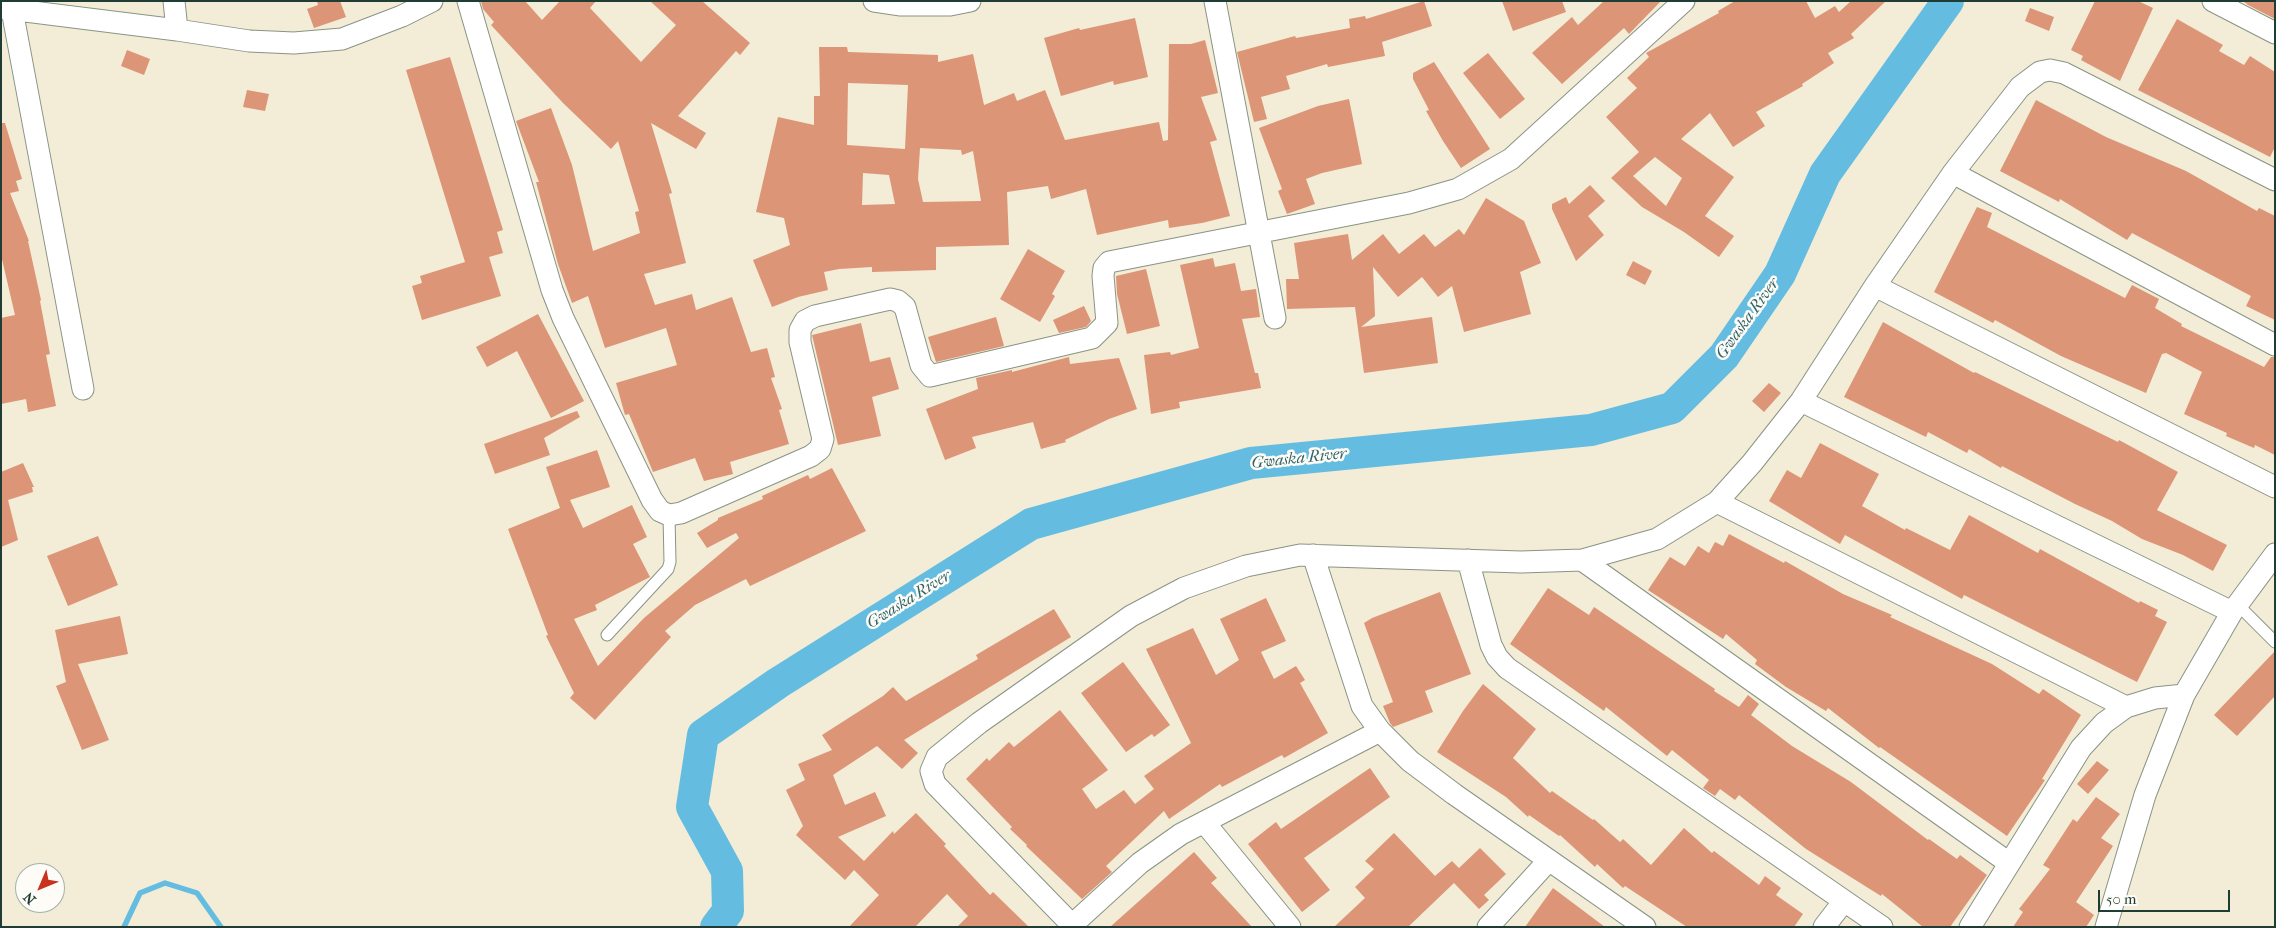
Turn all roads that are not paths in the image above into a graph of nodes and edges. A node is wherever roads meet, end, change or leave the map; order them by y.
1 (174, 1) edge
2 (432, 1) edge
3 (468, 1) edge
4 (874, 1) edge
5 (970, 1) edge
6 (1215, 1) edge
7 (1684, 1) edge
8 (2213, 1) edge
9 (7, 9) edge
10 (177, 30) junction
11 (2275, 33) edge
12 (1952, 173) junction
13 (2275, 180) edge
14 (1259, 232) junction
15 (1876, 286) junction
16 (1275, 318) dead end
17 (2275, 346) edge
18 (83, 389) dead end
19 (1801, 401) junction
20 (2275, 487) edge
21 (1717, 502) junction
22 (669, 515) junction
23 (2275, 554) edge
24 (1313, 556) junction
25 (1468, 560) junction
26 (1582, 560) junction
27 (2235, 608) junction
28 (607, 635) dead end
29 (2275, 642) edge
30 (2184, 695) junction
31 (2126, 707) junction
32 (1380, 732) junction
33 (1204, 822) junction
34 (1549, 860) junction
35 (2010, 863) junction
36 (1844, 901) junction
37 (1073, 926) edge
38 (1290, 927) edge
39 (1488, 927) edge
40 (1645, 927) edge
41 (1824, 927) edge
42 (1882, 927) edge
43 (1970, 927) edge
44 (2106, 927) edge

1 - 10 street
2 - 10 street
3 - 22 street
4 - 5 street
6 - 14 street
7 - 14 street
8 - 11 street
9 - 10 street
9 - 18 street
12 - 13 street
12 - 15 street
12 - 17 street
14 - 16 street
14 - 22 street
15 - 19 street
15 - 20 street
19 - 21 street
19 - 27 street
21 - 26 street
21 - 31 street
22 - 28 lane
23 - 27 street
24 - 25 street
24 - 32 street
24 - 37 street
25 - 26 street
25 - 36 street
26 - 35 street
27 - 29 lane
27 - 30 street
30 - 31 street
30 - 44 street
31 - 35 street
32 - 33 street
32 - 34 street
33 - 37 street
33 - 38 street
34 - 39 street
34 - 40 street
35 - 43 street
36 - 41 street
36 - 42 street

